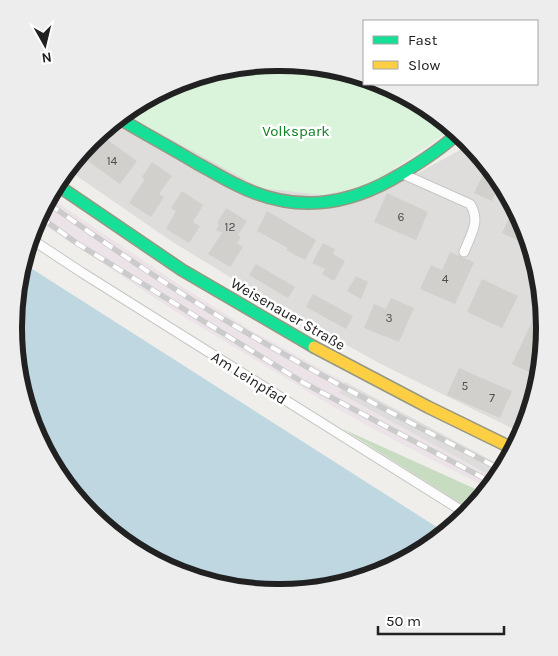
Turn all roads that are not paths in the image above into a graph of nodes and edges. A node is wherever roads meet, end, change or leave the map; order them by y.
1 (126, 122) edge
2 (452, 139) edge
3 (403, 174) junction
4 (63, 189) edge
5 (37, 243) edge
6 (464, 252) dead end
7 (507, 445) edge
8 (460, 509) edge

1 - 3 main road
2 - 3 main road
3 - 6 lane
4 - 7 main road, Weisenauer Straße
5 - 8 lane, Am Leinpfad

